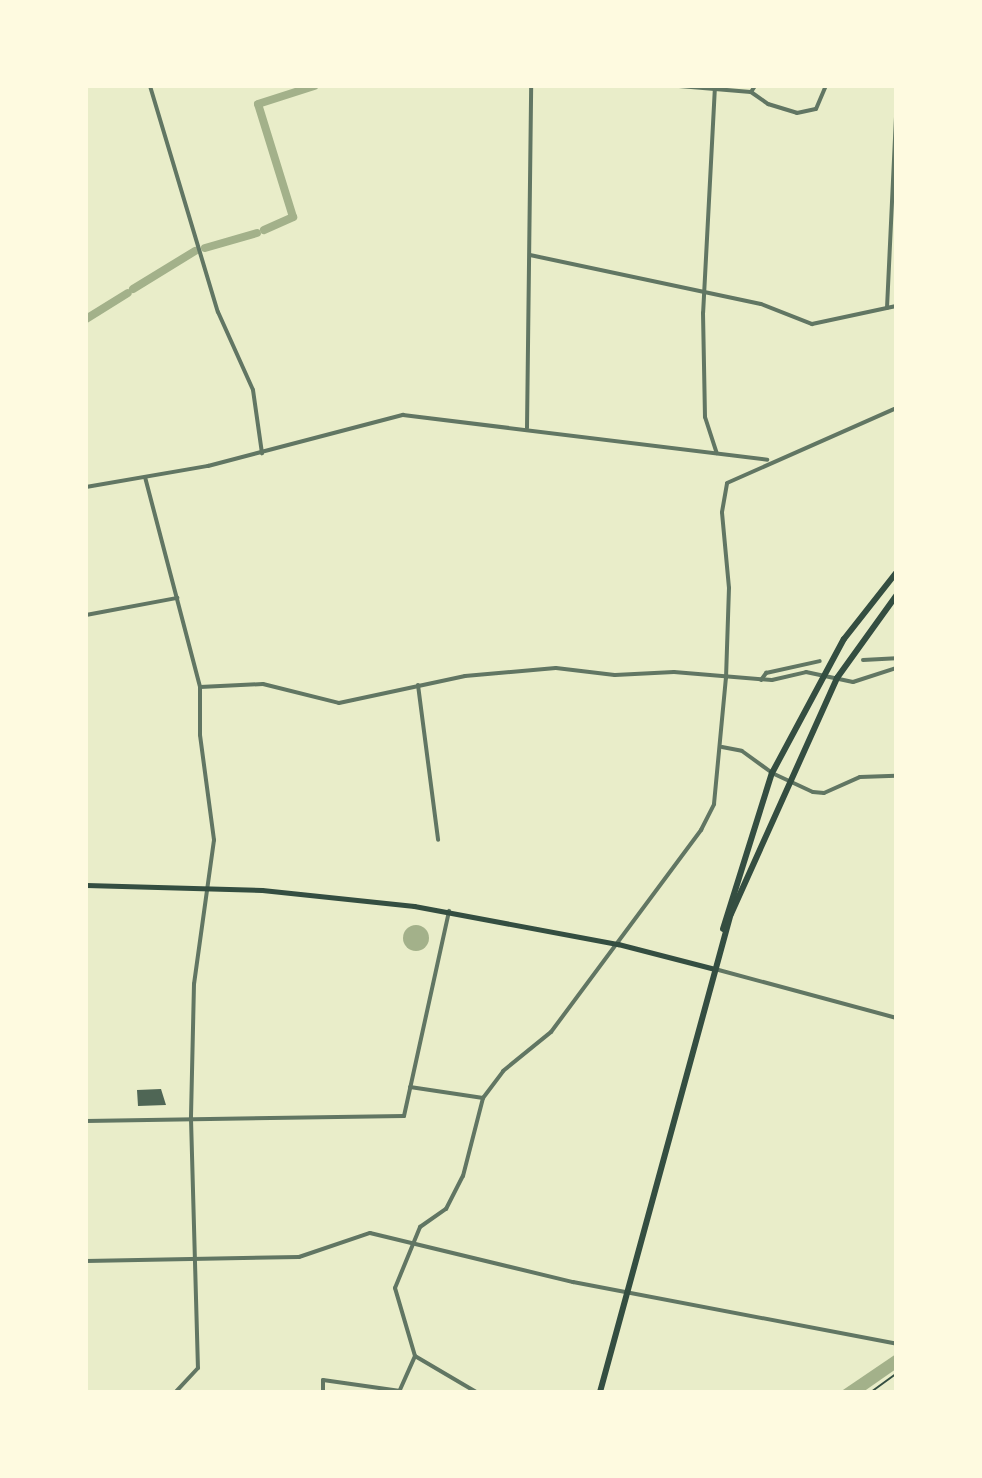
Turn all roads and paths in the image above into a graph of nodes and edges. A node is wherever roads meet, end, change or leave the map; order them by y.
1 (150, 86) edge
2 (531, 86) edge
3 (679, 86) edge
4 (755, 86) edge
5 (826, 86) edge
6 (715, 89) edge
7 (751, 92) junction
8 (896, 115) edge
9 (530, 255) junction
10 (703, 293) junction
11 (896, 306) edge
12 (887, 308) junction
13 (896, 408) edge
14 (527, 428) junction
15 (262, 453) junction
16 (717, 453) junction
17 (769, 460) junction
18 (145, 477) junction
19 (86, 487) edge
20 (896, 573) edge
21 (896, 596) edge
22 (177, 598) junction
23 (86, 615) edge
24 (896, 658) edge
25 (863, 660) dead end
26 (820, 661) dead end
27 (896, 668) edge
28 (823, 675) junction
29 (726, 678) junction
30 (837, 678) junction
31 (761, 680) junction
32 (418, 685) junction
33 (200, 687) junction
34 (721, 747) junction
35 (772, 773) junction
36 (896, 776) edge
37 (787, 781) junction
38 (438, 840) dead end
39 (86, 885) edge
40 (207, 887) junction
41 (449, 911) junction
42 (618, 944) junction
43 (718, 960) junction
44 (715, 969) junction
45 (896, 1018) edge
46 (410, 1087) junction
47 (483, 1098) junction
48 (191, 1119) junction
49 (86, 1121) edge
50 (412, 1243) junction
51 (195, 1259) junction
52 (86, 1261) edge
53 (627, 1292) junction
54 (894, 1343) dead end
55 (415, 1356) junction
56 (896, 1374) edge
57 (176, 1392) edge
58 (323, 1392) edge
59 (400, 1392) edge
60 (476, 1392) edge
61 (600, 1392) edge
62 (871, 1392) edge

1 - 15 street
2 - 9 street
3 - 6 street
4 - 7 street
5 - 7 street
6 - 7 street
6 - 10 street
8 - 12 street
9 - 10 street
9 - 14 street
10 - 12 street
10 - 16 street
11 - 12 street
13 - 17 street
14 - 15 street
14 - 16 street
15 - 18 street
16 - 17 street
17 - 29 street
18 - 19 street
18 - 22 street
20 - 28 highway
21 - 30 highway
22 - 23 street
22 - 33 street
24 - 25 street
26 - 31 street
27 - 30 street
28 - 30 street
28 - 31 street
28 - 35 highway
29 - 31 street
29 - 32 street
29 - 34 street
30 - 37 highway
32 - 33 street
32 - 38 street
33 - 40 street
34 - 35 street
34 - 42 street
35 - 37 street
35 - 43 highway
36 - 37 street
37 - 43 highway
39 - 40 main road
40 - 41 main road
40 - 48 street
41 - 42 main road
41 - 46 street
42 - 44 main road
42 - 47 street
43 - 44 highway
44 - 45 street
44 - 53 highway
46 - 47 street
46 - 48 street
47 - 50 street
48 - 49 street
48 - 51 street
50 - 51 street
50 - 53 street
50 - 55 street
51 - 52 street
51 - 57 street
53 - 54 street
53 - 61 highway
55 - 59 street
55 - 60 street
56 - 62 path
58 - 59 street

